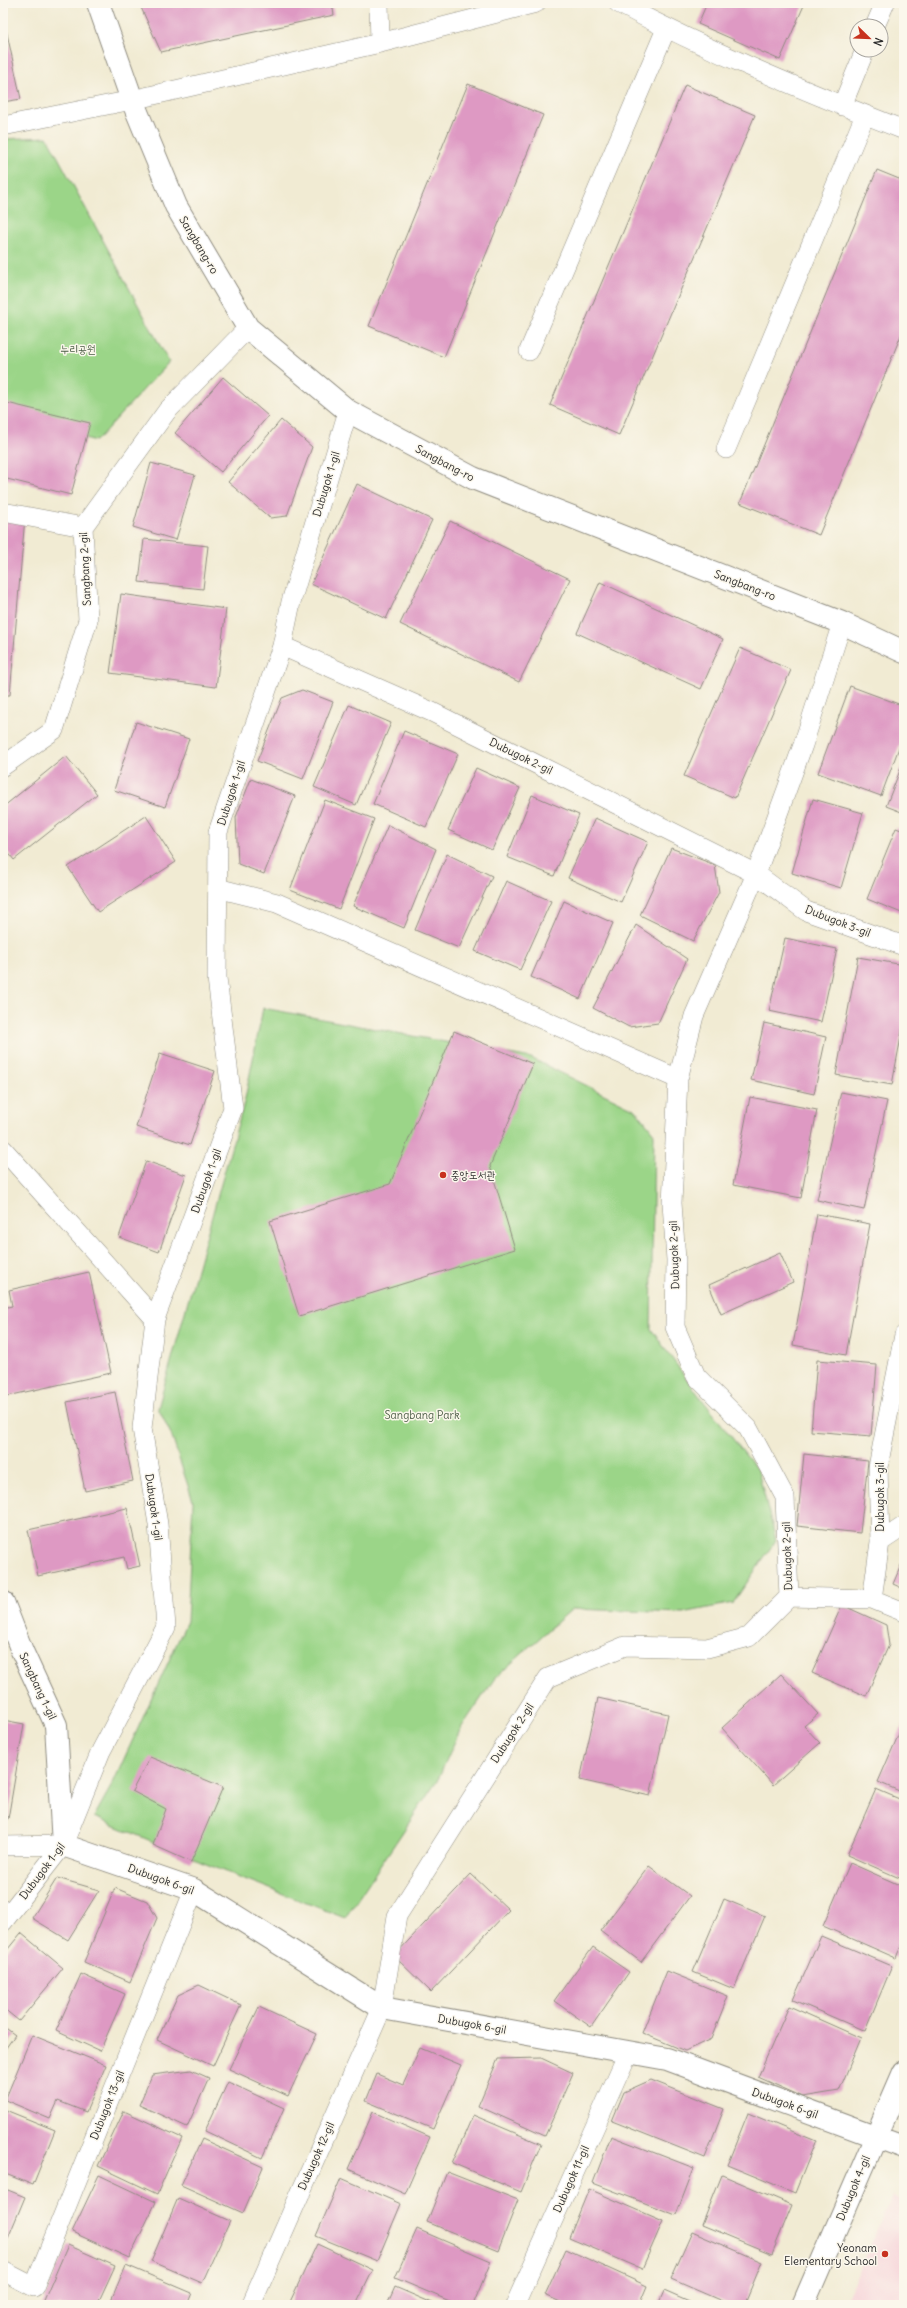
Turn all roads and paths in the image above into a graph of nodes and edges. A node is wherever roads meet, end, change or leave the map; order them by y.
1 (98, 3) edge
2 (379, 3) edge
3 (536, 3) edge
4 (618, 3) edge
5 (885, 3) edge
6 (879, 18) edge
7 (666, 29) junction
8 (380, 43) junction
9 (863, 58) edge
10 (132, 100) junction
11 (842, 106) junction
12 (865, 115) junction
13 (3, 126) edge
14 (904, 130) edge
15 (248, 328) junction
16 (529, 351) dead end
17 (348, 411) junction
18 (726, 449) dead end
19 (3, 512) edge
20 (83, 527) junction
21 (842, 623) junction
22 (282, 646) junction
23 (904, 652) edge
24 (3, 766) edge
25 (756, 874) junction
26 (217, 888) junction
27 (904, 946) edge
28 (678, 1079) junction
29 (3, 1149) edge
30 (155, 1319) junction
31 (904, 1336) edge
32 (904, 1526) edge
33 (880, 1542) junction
34 (789, 1597) junction
35 (872, 1599) junction
36 (3, 1602) edge
37 (904, 1612) edge
38 (63, 1845) junction
39 (3, 1846) edge
40 (194, 1890) junction
41 (3, 1922) edge
42 (382, 2008) junction
43 (628, 2053) junction
44 (904, 2072) edge
45 (875, 2137) junction
46 (904, 2148) edge
47 (3, 2271) edge
48 (250, 2305) edge
49 (515, 2305) edge
50 (803, 2305) edge

1 - 10 street, Sangbang-ro
2 - 8 lane
3 - 8 lane
4 - 7 lane
5 - 6 lane
7 - 11 lane
7 - 16 lane
8 - 10 lane
9 - 11 lane
10 - 13 lane
10 - 15 street, Sangbang-ro
11 - 12 lane
12 - 14 lane
12 - 18 lane
15 - 17 street, Sangbang-ro
15 - 20 lane, Sangbang 2-gil
17 - 21 street, Sangbang-ro
17 - 22 lane, Dubugok 1-gil
19 - 20 lane
20 - 24 lane, Sangbang 2-gil
21 - 23 street, Sangbang-ro
21 - 25 lane, Dubugok 2-gil
22 - 25 lane, Dubugok 2-gil
22 - 26 lane, Dubugok 1-gil
25 - 27 lane, Dubugok 3-gil
25 - 28 lane, Dubugok 2-gil
26 - 28 lane
26 - 30 lane, Dubugok 1-gil
28 - 34 lane, Dubugok 2-gil
29 - 30 lane
30 - 38 lane, Dubugok 1-gil
31 - 33 lane, Dubugok 3-gil
32 - 33 lane, Dubugok 3-gil
33 - 35 lane, Dubugok 3-gil
34 - 35 lane
34 - 42 lane, Dubugok 2-gil
35 - 37 lane
36 - 38 street, Sangbang 1-gil
38 - 39 lane
38 - 40 street, Dubugok 6-gil
38 - 41 lane, Dubugok 1-gil
40 - 42 street, Dubugok 6-gil
40 - 47 lane, Dubugok 13-gil
42 - 43 street, Dubugok 6-gil
42 - 48 lane, Dubugok 12-gil
43 - 45 street, Dubugok 6-gil
43 - 49 lane, Dubugok 11-gil
44 - 45 street, Dubugok 4-gil
45 - 46 street, Dubugok 6-gil
45 - 50 street, Dubugok 4-gil

